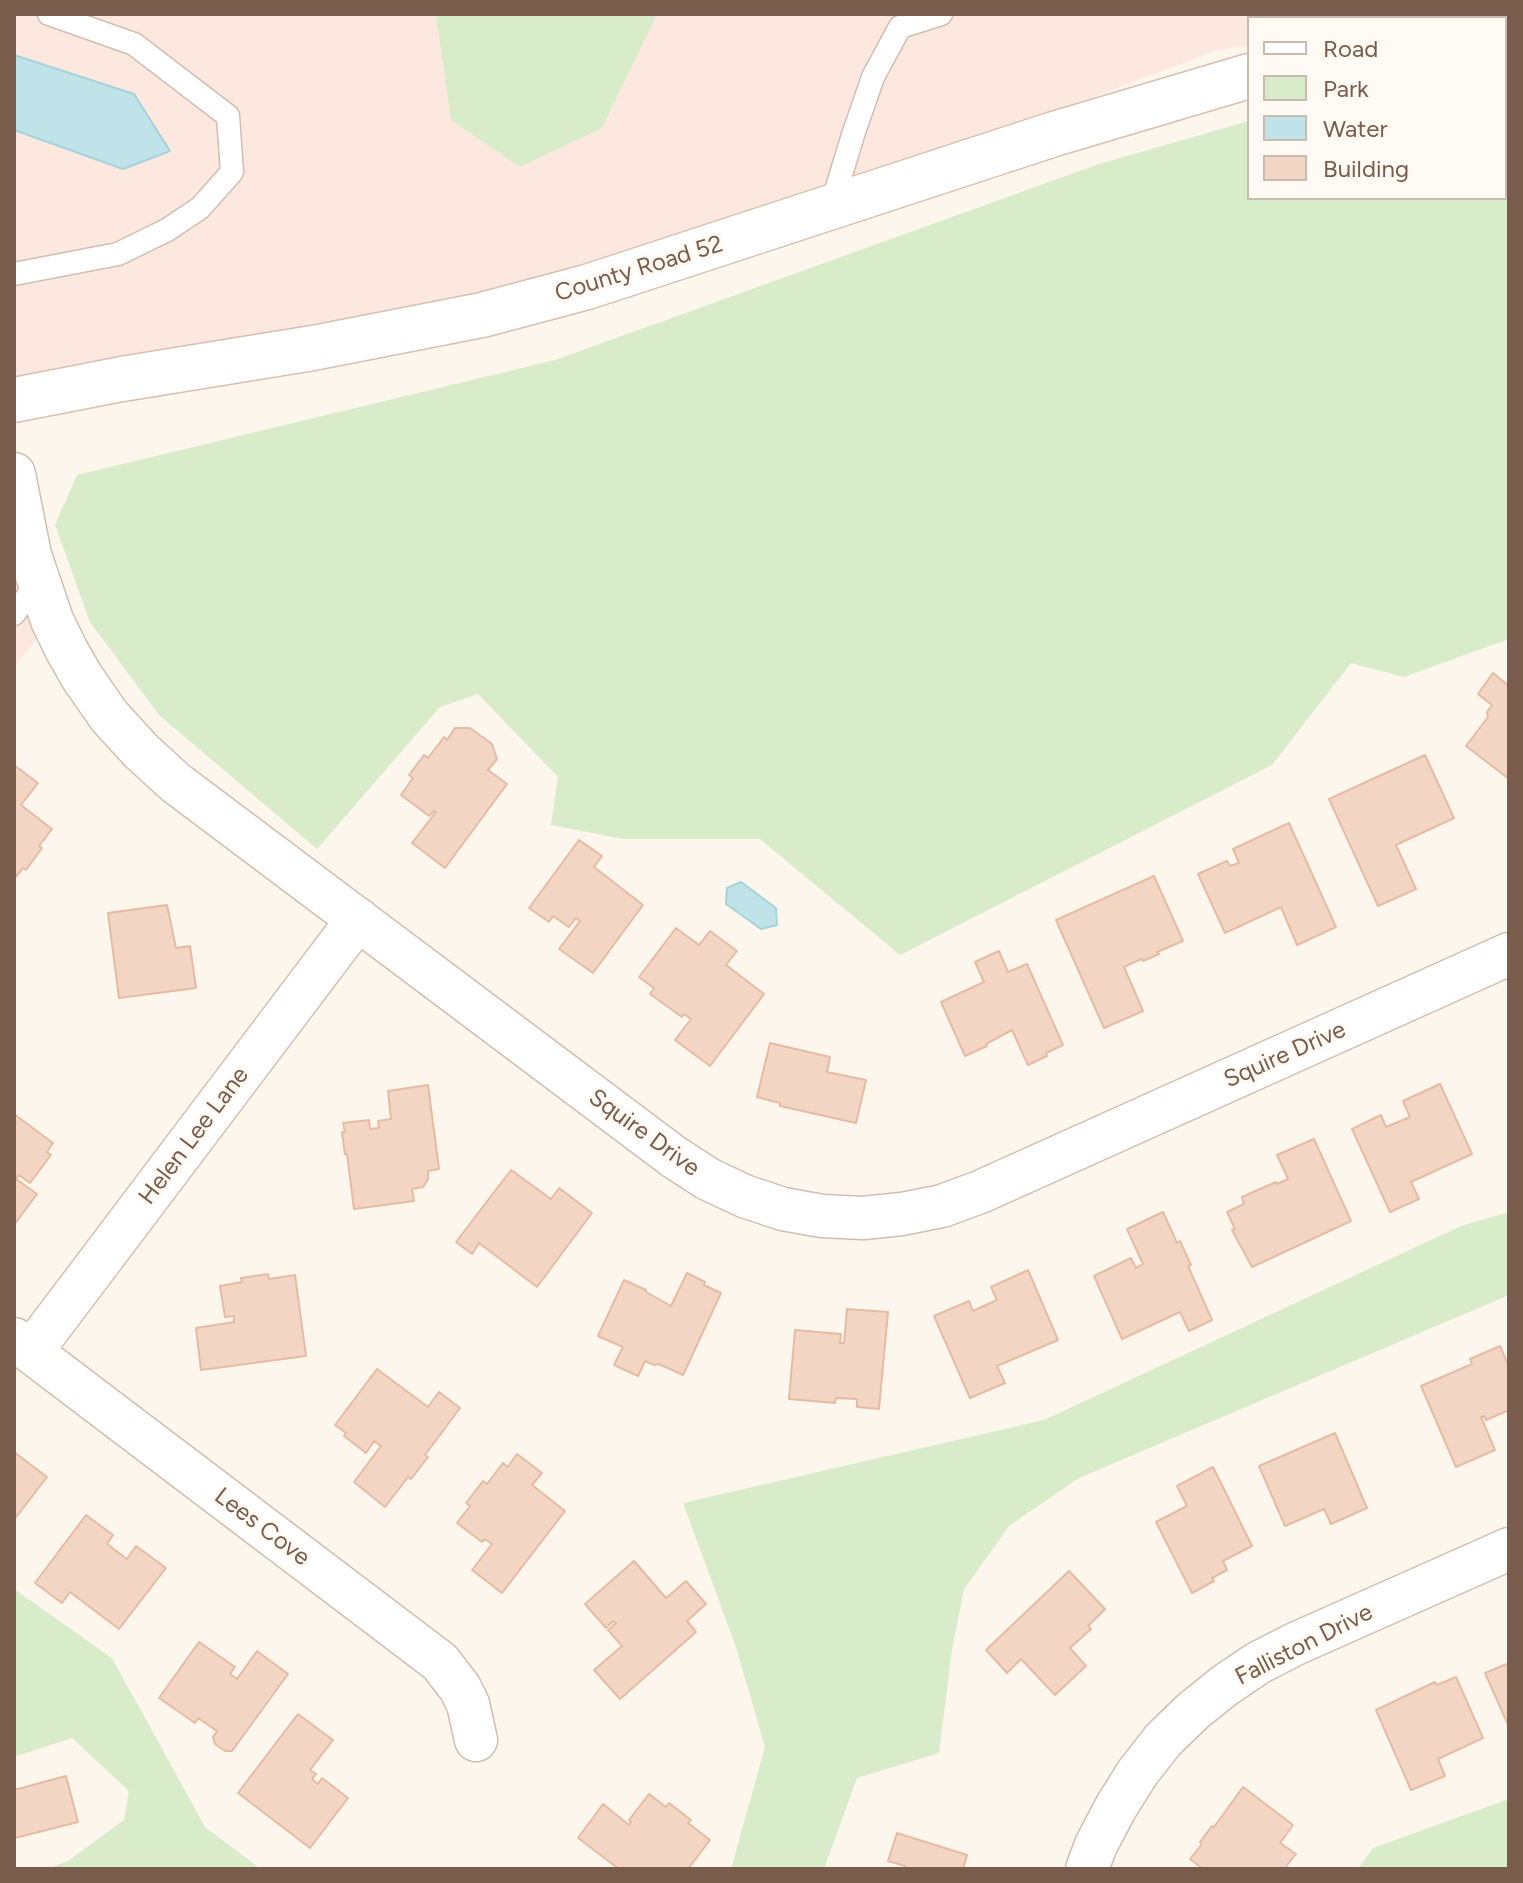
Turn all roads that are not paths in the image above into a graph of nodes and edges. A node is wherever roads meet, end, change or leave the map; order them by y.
1 (49, 14) edge
2 (941, 14) edge
3 (1247, 77) edge
4 (831, 207) junction
5 (14, 274) edge
6 (14, 400) edge
7 (14, 474) edge
8 (26, 598) edge
9 (358, 919) junction
10 (1509, 954) edge
11 (22, 1346) edge
12 (1509, 1549) edge
13 (476, 1740) dead end
14 (1087, 1869) edge

1 - 5 lane
2 - 4 lane
3 - 4 main road, County Road 52
4 - 6 main road, County Road 52
7 - 8 street, Squire Drive
8 - 9 street, Squire Drive
9 - 10 street, Squire Drive
9 - 11 street, Helen Lee Lane
11 - 13 street, Lees Cove
12 - 14 street, Falliston Drive

